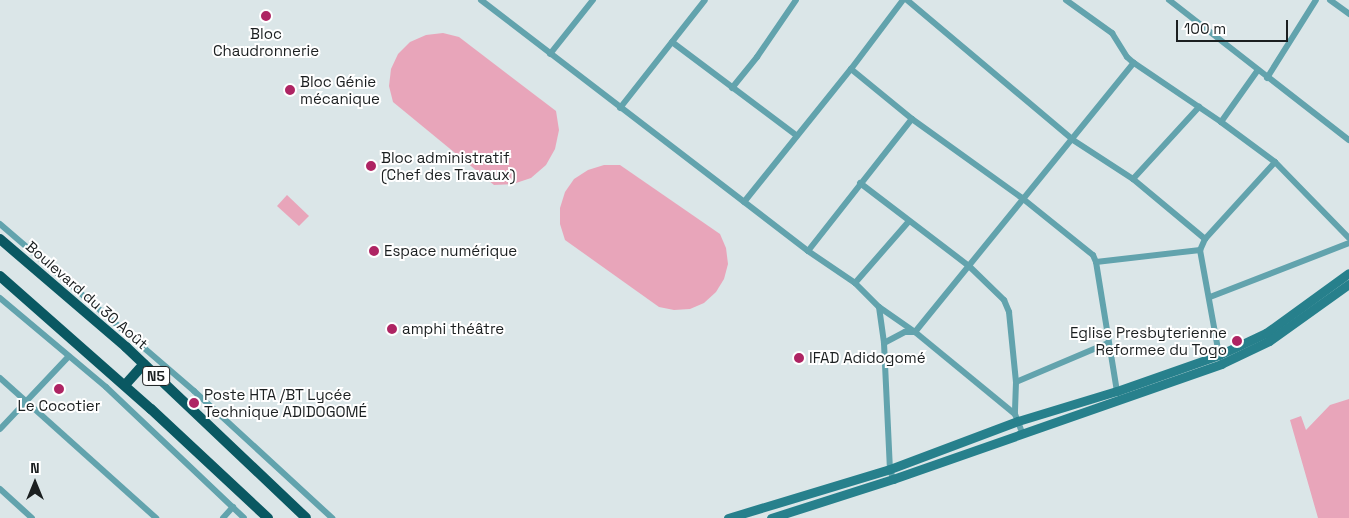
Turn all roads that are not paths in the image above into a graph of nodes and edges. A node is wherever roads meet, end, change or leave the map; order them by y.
1 (481, 0) edge
2 (593, 0) edge
3 (705, 0) edge
4 (796, 0) edge
5 (903, 0) edge
6 (907, 0) edge
7 (1066, 0) edge
8 (1170, 0) edge
9 (1316, 0) edge
10 (1330, 0) edge
11 (1349, 14) edge
12 (672, 42) junction
13 (550, 54) junction
14 (1134, 63) junction
15 (851, 70) junction
16 (1258, 70) junction
17 (1267, 78) junction
18 (732, 88) junction
19 (1199, 107) junction
20 (620, 108) junction
21 (912, 118) junction
22 (1222, 122) junction
23 (797, 136) junction
24 (1073, 140) junction
25 (1349, 140) edge
26 (1275, 162) junction
27 (1133, 179) junction
28 (860, 183) junction
29 (1022, 198) junction
30 (744, 202) junction
31 (909, 221) junction
32 (0, 224) edge
33 (1349, 238) edge
34 (1205, 239) junction
35 (0, 240) edge
36 (1349, 243) edge
37 (1200, 250) junction
38 (808, 251) junction
39 (1096, 262) junction
40 (970, 266) junction
41 (1349, 273) edge
42 (0, 276) edge
43 (855, 282) junction
44 (1349, 284) edge
45 (1210, 297) junction
46 (0, 298) edge
47 (879, 307) junction
48 (915, 332) junction
49 (884, 343) junction
50 (1108, 343) junction
51 (1219, 355) junction
52 (69, 356) junction
53 (144, 364) junction
54 (0, 378) edge
55 (1016, 382) junction
56 (124, 386) junction
57 (1117, 391) junction
58 (25, 400) junction
59 (1017, 417) junction
60 (0, 428) edge
61 (1022, 432) junction
62 (890, 469) junction
63 (893, 480) junction
64 (0, 489) edge
65 (233, 507) junction
66 (32, 518) edge
67 (156, 518) edge
68 (223, 518) edge
69 (244, 518) edge
70 (268, 518) edge
71 (306, 518) edge
72 (332, 518) edge
73 (728, 518) edge
74 (772, 518) edge

1 - 13 street
2 - 13 street
3 - 12 street
4 - 18 street
5 - 15 street
6 - 24 street
7 - 14 street
8 - 16 street
9 - 17 street
10 - 11 street
12 - 18 street
12 - 20 street
13 - 20 street
14 - 19 street
14 - 24 street
15 - 21 street
15 - 23 street
16 - 17 street
16 - 22 street
17 - 25 street
18 - 23 street
19 - 22 street
19 - 27 street
20 - 30 street
21 - 28 street
21 - 29 street
22 - 26 street
23 - 30 street
24 - 27 street
24 - 29 street
26 - 33 street
26 - 34 street
27 - 34 street
28 - 31 street
28 - 38 street
29 - 39 street
29 - 40 street
30 - 38 street
31 - 40 street
31 - 43 street
32 - 72 street
34 - 37 street
35 - 53 highway, Boulevard du 30 Août / N5
36 - 45 street
37 - 39 street
37 - 45 street
38 - 43 street
39 - 50 street
40 - 48 street
40 - 55 street
41 - 51 main road
42 - 56 highway, N5
43 - 47 street
44 - 61 main road
45 - 51 street
46 - 52 street
47 - 48 street
47 - 49 street
48 - 49 street
48 - 59 street
49 - 62 street
50 - 55 street
50 - 57 street
51 - 57 main road
52 - 58 street
52 - 65 street
53 - 56 highway
53 - 71 highway, Boulevard du 30 Août / N5
54 - 58 street
55 - 59 street
56 - 70 highway, N5
57 - 59 main road
58 - 60 street
58 - 67 street
59 - 61 street
59 - 62 main road
61 - 63 main road
62 - 63 street
62 - 73 main road
63 - 74 main road
64 - 66 street
65 - 68 street
65 - 69 street

